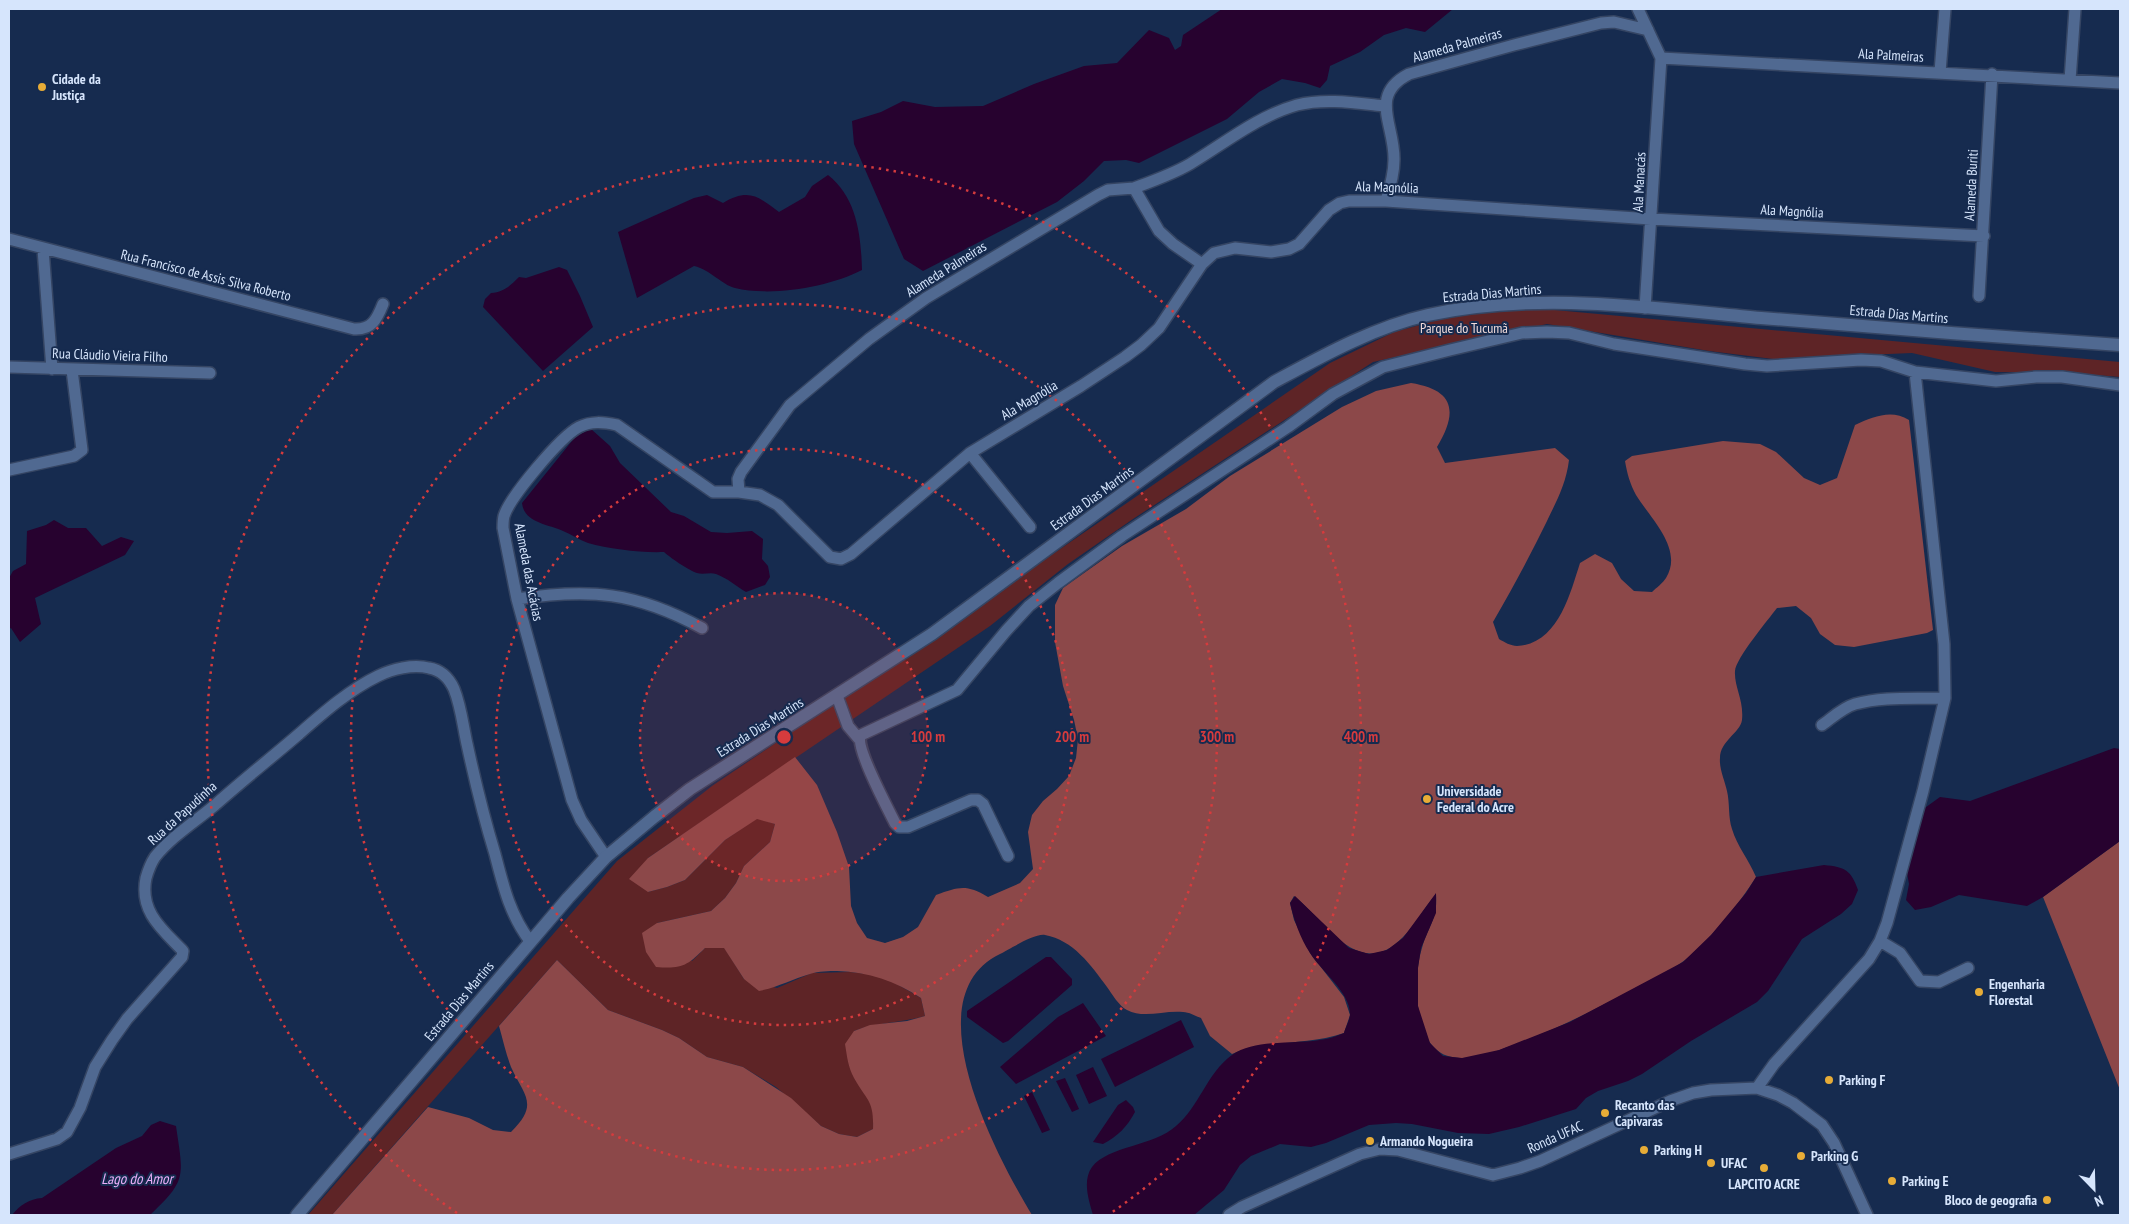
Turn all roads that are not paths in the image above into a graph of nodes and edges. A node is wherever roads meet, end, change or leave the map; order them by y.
1 (1638, 9) edge
2 (1945, 9) edge
3 (2075, 9) edge
4 (1648, 30) junction
5 (1660, 58) junction
6 (1940, 72) junction
7 (1992, 74) junction
8 (2070, 80) junction
9 (2120, 82) edge
10 (1385, 106) junction
11 (1134, 188) junction
12 (1386, 201) junction
13 (1652, 218) junction
14 (1984, 236) junction
15 (9, 239) edge
16 (43, 249) junction
17 (1202, 264) junction
18 (1979, 296) dead end
19 (383, 304) dead end
20 (1645, 308) junction
21 (2120, 345) edge
22 (9, 367) edge
23 (52, 369) junction
24 (72, 370) junction
25 (1915, 372) junction
26 (210, 373) dead end
27 (2120, 385) edge
28 (970, 453) junction
29 (9, 470) edge
30 (739, 492) junction
31 (1030, 527) dead end
32 (859, 547) joint
33 (517, 599) junction
34 (702, 628) dead end
35 (837, 696) junction
36 (1945, 698) junction
37 (1822, 725) dead end
38 (859, 739) junction
39 (1008, 856) dead end
40 (606, 857) junction
41 (530, 941) junction
42 (1880, 941) junction
43 (1968, 968) dead end
44 (1757, 1088) junction
45 (9, 1154) edge
46 (297, 1215) edge
47 (1229, 1215) edge
48 (1867, 1215) edge

1 - 4 street
2 - 6 street
3 - 8 street
4 - 5 street
4 - 10 street, Alameda Palmeiras
5 - 6 street, Ala Palmeiras
5 - 13 street, Ala Manacás
6 - 7 street, Ala Palmeiras
7 - 8 street, Ala Palmeiras
7 - 14 street, Alameda Buriti
8 - 9 street, Ala Palmeiras
10 - 11 street, Alameda Palmeiras
10 - 12 street
11 - 17 street
11 - 30 street, Alameda Palmeiras
12 - 13 street, Ala Magnólia
12 - 17 street, Ala Magnólia
13 - 14 street, Ala Magnólia
13 - 20 street, Ala Manacás
14 - 18 street, Alameda Buriti
15 - 16 street, Rua Francisco de Assis Silva Roberto
16 - 19 street, Rua Francisco de Assis Silva Roberto
16 - 23 street
17 - 28 street, Ala Magnólia
20 - 21 street, Estrada Dias Martins
20 - 35 street, Estrada Dias Martins
22 - 23 street, Rua Cláudio Vieira Filho
23 - 24 street, Rua Cláudio Vieira Filho
24 - 26 street, Rua Cláudio Vieira Filho
24 - 29 street
25 - 27 street
25 - 36 street
25 - 38 street
28 - 31 street
28 - 32 street, Ala Magnólia
30 - 32 street, Alameda das Acácias
30 - 33 street, Alameda das Acácias
33 - 34 street
33 - 40 street, Alameda das Acácias
35 - 38 street
35 - 40 street, Estrada Dias Martins
36 - 37 street
36 - 42 street
38 - 39 street
40 - 41 street, Estrada Dias Martins
41 - 45 street, Rua da Papudinha
41 - 46 street, Estrada Dias Martins
42 - 43 street
42 - 44 street
44 - 47 street, Ronda UFAC
44 - 48 street, Ronda UFAC

